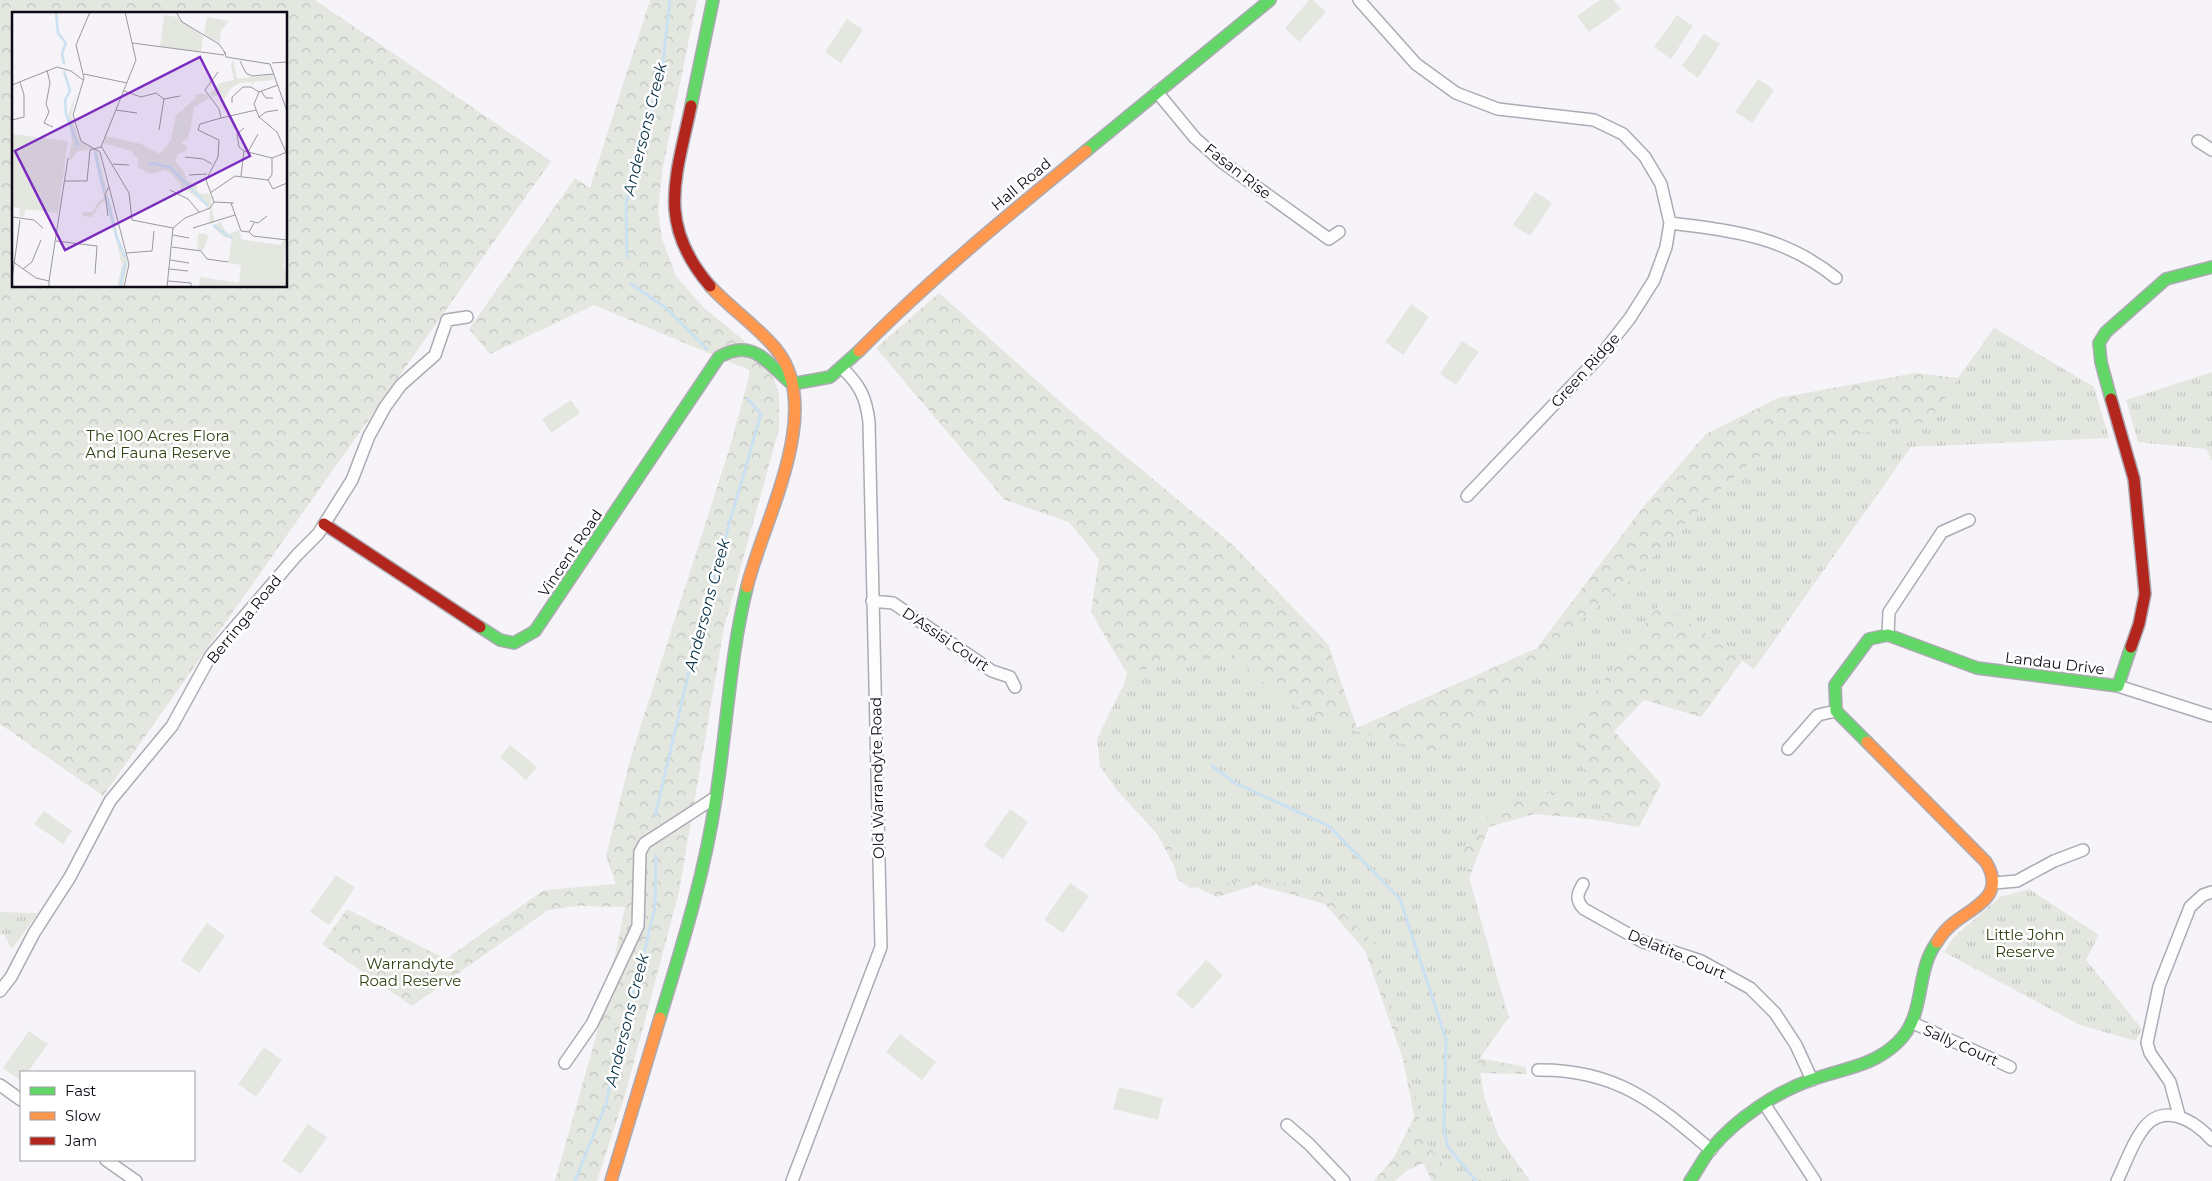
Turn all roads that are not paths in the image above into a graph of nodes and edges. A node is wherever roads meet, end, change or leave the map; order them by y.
1 (713, 0) edge
2 (1270, 0) edge
3 (1359, 0) edge
4 (1157, 92) junction
5 (2198, 141) dead end
6 (2212, 150) edge
7 (1670, 223) junction
8 (1340, 232) dead end
9 (2212, 267) edge
10 (1836, 278) dead end
11 (467, 317) dead end
12 (842, 368) junction
13 (792, 384) junction
14 (1467, 496) dead end
15 (1969, 520) dead end
16 (324, 524) junction
17 (872, 601) junction
18 (1888, 635) junction
19 (1014, 677) dead end
20 (2118, 686) junction
21 (1836, 711) junction
22 (2212, 716) edge
23 (1788, 750) dead end
24 (716, 797) junction
25 (2082, 850) dead end
26 (1994, 882) junction
27 (1583, 884) dead end
28 (2212, 892) edge
29 (0, 991) edge
30 (1913, 1023) junction
31 (565, 1063) dead end
32 (2010, 1067) dead end
33 (1538, 1070) dead end
34 (1812, 1080) junction
35 (0, 1085) edge
36 (20, 1099) edge
37 (1765, 1105) junction
38 (2179, 1115) junction
39 (1286, 1124) dead end
40 (2212, 1140) edge
41 (1711, 1150) junction
42 (107, 1161) edge
43 (136, 1181) edge
44 (611, 1181) edge
45 (792, 1181) edge
46 (1344, 1181) edge
47 (1690, 1181) edge
48 (1815, 1181) edge
49 (2117, 1181) edge

1 - 13 street
2 - 4 street, Hall Road
3 - 7 street
4 - 8 street, Fasan Rise
4 - 12 street, Hall Road
5 - 6 street
7 - 10 street
7 - 14 street, Green Ridge
9 - 20 street, Landau Drive
11 - 16 street, Berringa Road
12 - 13 street, Hall Road
12 - 17 street, Old Warrandyte Road
13 - 16 street, Vincent Road
13 - 24 street
15 - 18 street
16 - 29 street, Berringa Road
17 - 19 street, D'Assisi Court
17 - 45 street, Old Warrandyte Road
18 - 20 street, Landau Drive
18 - 21 street
20 - 22 street
21 - 23 street
21 - 26 street
24 - 31 street
24 - 44 street
25 - 26 street
26 - 30 street
27 - 34 street, Delatite Court
28 - 38 street
30 - 32 street, Sally Court
30 - 34 street
33 - 41 street
34 - 37 street
35 - 36 street
37 - 41 street
37 - 48 street
38 - 40 street
38 - 49 street
39 - 46 street
41 - 47 street
42 - 43 street

